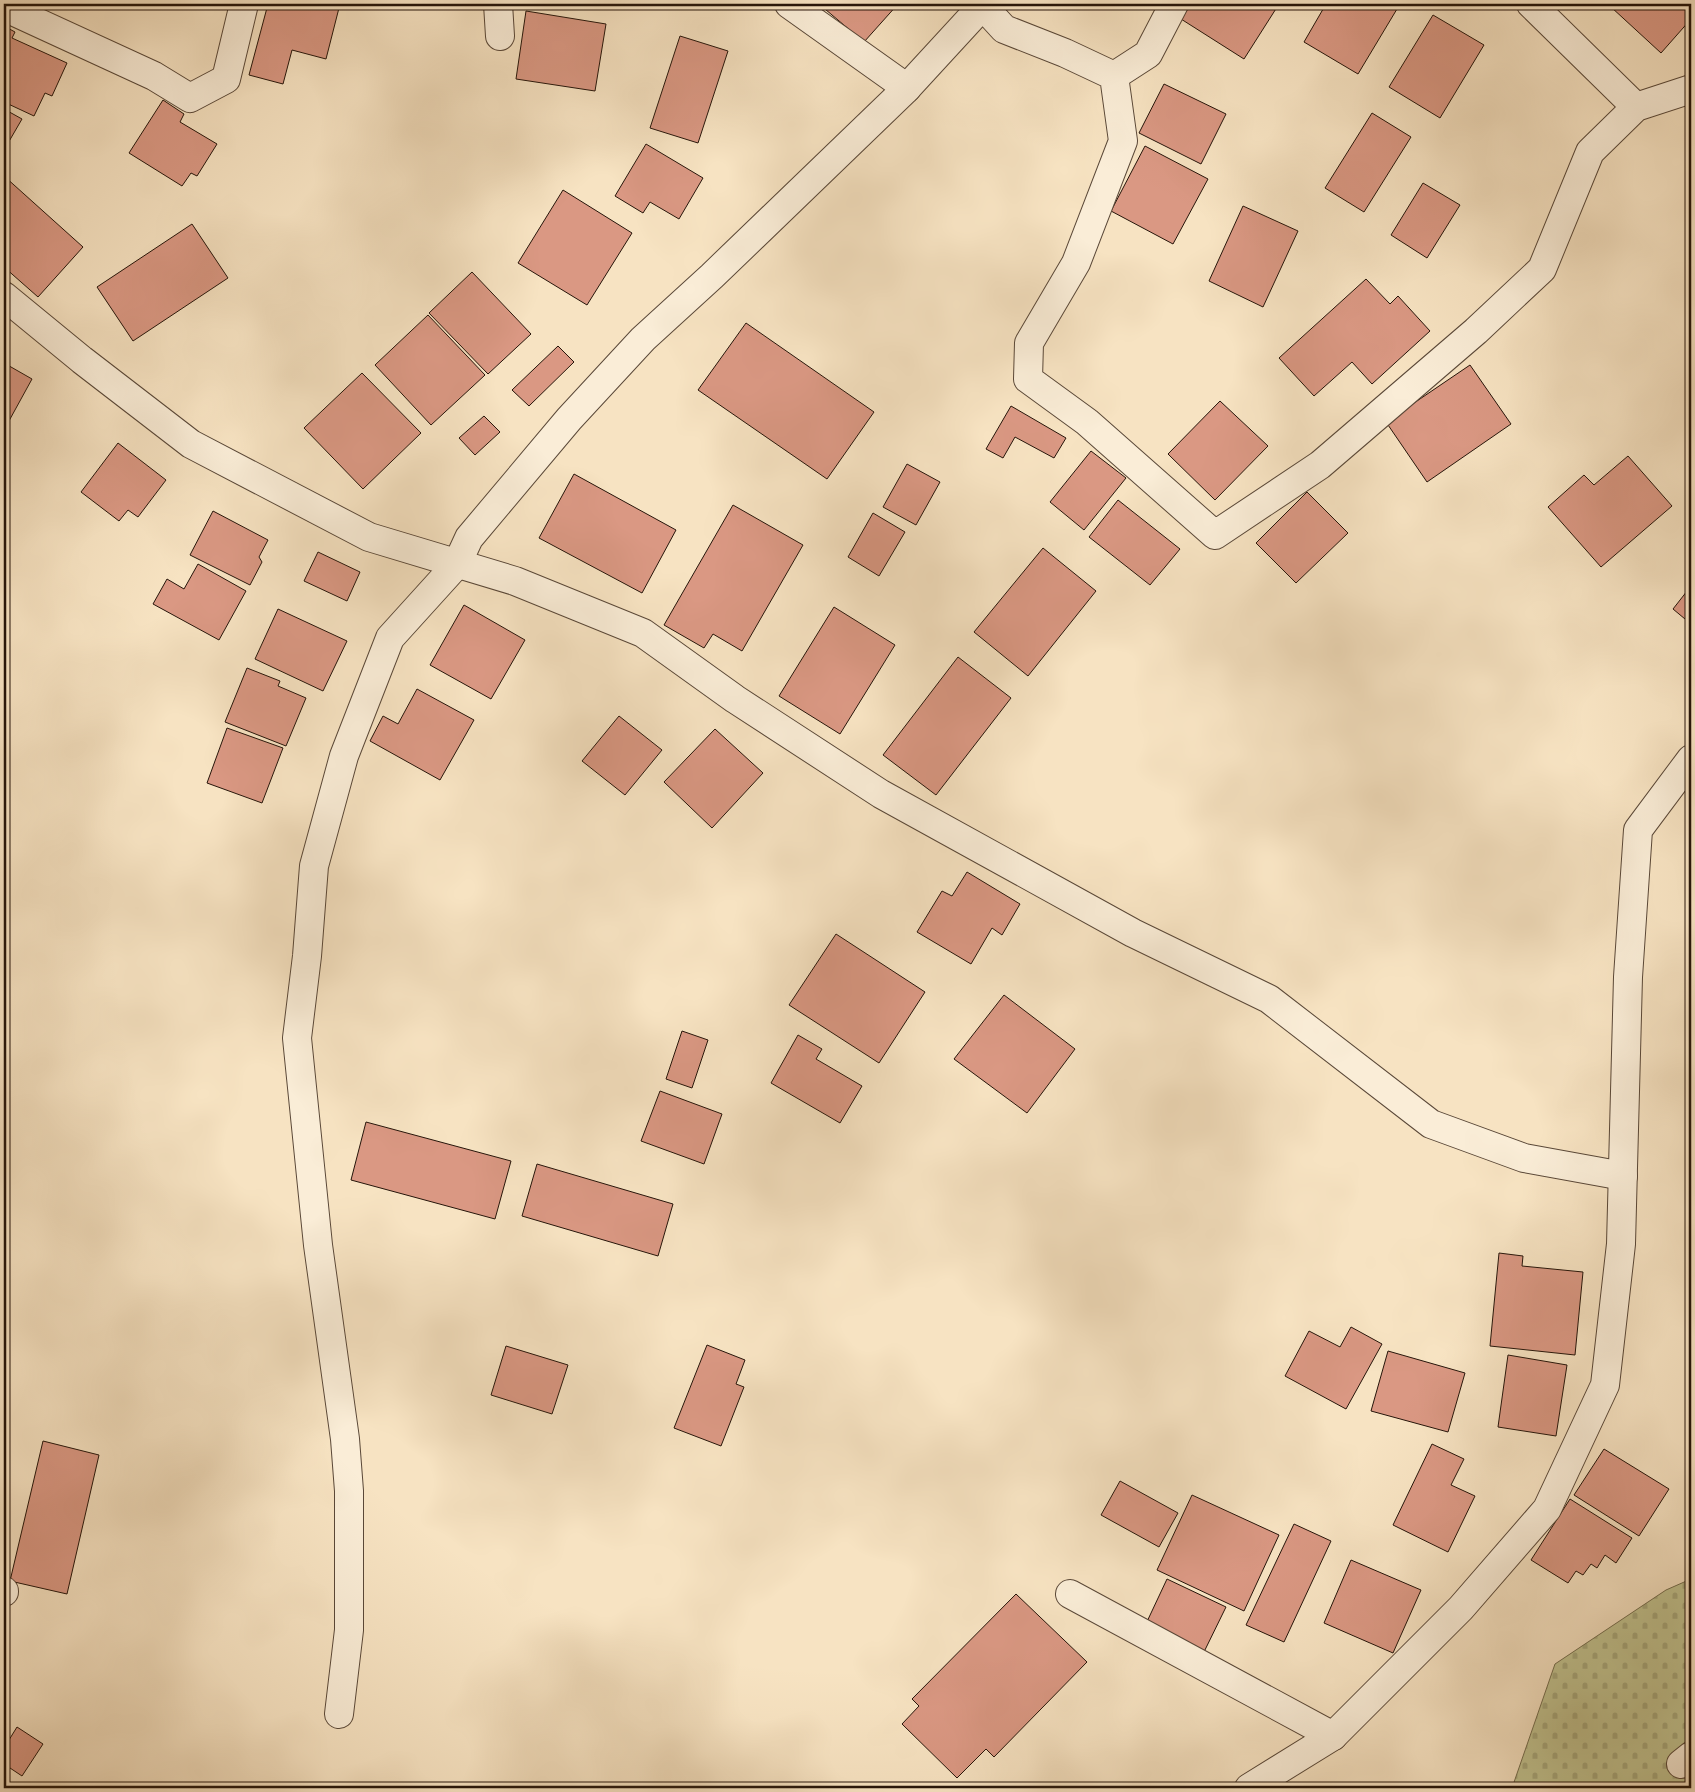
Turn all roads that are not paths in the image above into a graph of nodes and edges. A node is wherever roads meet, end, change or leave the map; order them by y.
1 (244, 4) edge
2 (498, 4) edge
3 (788, 4) edge
4 (1174, 4) edge
5 (1531, 4) edge
6 (983, 5) edge
7 (4, 7) edge
8 (500, 36) dead end
9 (1114, 76) junction
10 (907, 88) junction
11 (1691, 89) edge
12 (1636, 107) junction
13 (4, 296) edge
14 (457, 564) junction
15 (1691, 759) edge
16 (1623, 1176) junction
17 (1070, 1594) dead end
18 (339, 1714) dead end
19 (1333, 1736) junction
20 (1249, 1788) edge

1 - 7 street
2 - 8 street
3 - 10 street
4 - 9 street
5 - 12 street
6 - 9 street
6 - 10 street
9 - 12 street
10 - 14 street
11 - 12 street
13 - 14 street
14 - 16 street
14 - 18 street
15 - 16 street
16 - 19 street
17 - 19 street
19 - 20 street

